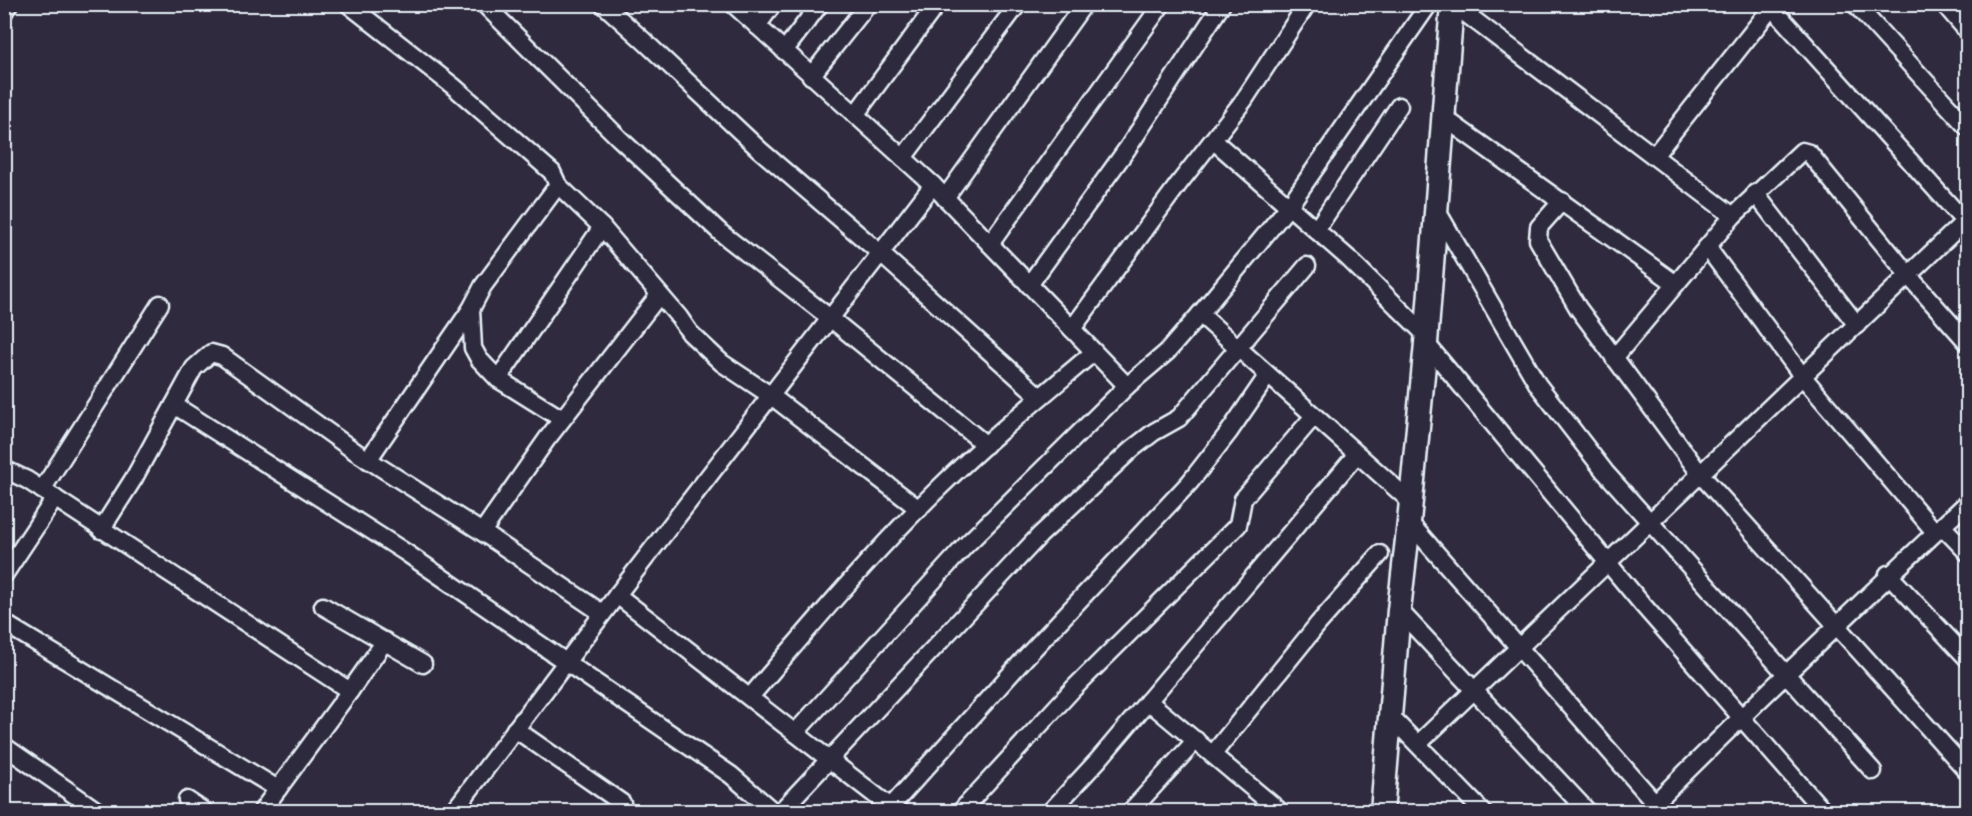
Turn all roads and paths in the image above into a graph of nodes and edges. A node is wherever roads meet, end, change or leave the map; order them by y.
1 (9, 4) edge
2 (348, 4) edge
3 (484, 4) edge
4 (603, 4) edge
5 (733, 4) edge
6 (773, 4) edge
7 (819, 4) edge
8 (868, 4) edge
9 (937, 4) edge
10 (1018, 4) edge
11 (1084, 4) edge
12 (1162, 4) edge
13 (1222, 4) edge
14 (1307, 4) edge
15 (1429, 4) edge
16 (1453, 4) edge
17 (1856, 4) edge
18 (1944, 4) edge
19 (1770, 6) edge
20 (4, 12) edge
21 (757, 26) junction
22 (1968, 32) edge
23 (784, 51) junction
24 (811, 76) junction
25 (1399, 106) dead end
26 (855, 115) junction
27 (1443, 117) junction
28 (1968, 128) edge
29 (1213, 140) junction
30 (1654, 156) junction
31 (903, 158) junction
32 (558, 185) junction
33 (933, 185) junction
34 (1755, 194) junction
35 (945, 198) junction
36 (1562, 201) junction
37 (1289, 206) junction
38 (1436, 209) junction
39 (1733, 216) junction
40 (1966, 220) edge
41 (602, 227) junction
42 (1316, 230) junction
43 (990, 244) junction
44 (1707, 248) junction
45 (880, 253) junction
46 (1307, 266) dead end
47 (1908, 275) junction
48 (1676, 284) junction
49 (1029, 285) junction
50 (659, 295) junction
51 (160, 304) dead end
52 (471, 309) junction
53 (1200, 314) junction
54 (830, 318) junction
55 (1857, 325) junction
56 (1072, 329) junction
57 (1426, 339) junction
58 (1968, 343) edge
59 (1237, 348) junction
60 (1094, 352) junction
61 (1614, 358) junction
62 (1268, 375) junction
63 (1803, 377) junction
64 (498, 379) junction
65 (1127, 386) junction
66 (770, 395) junction
67 (1040, 397) junction
68 (174, 405) junction
69 (1314, 416) junction
70 (562, 419) junction
71 (986, 445) junction
72 (1357, 454) junction
73 (368, 460) junction
74 (4, 469) edge
75 (1701, 475) junction
76 (48, 494) junction
77 (1968, 502) edge
78 (919, 509) junction
79 (1410, 512) junction
80 (1650, 522) junction
81 (1939, 529) junction
82 (101, 530) junction
83 (482, 532) junction
84 (1968, 553) edge
85 (1380, 554) dead end
86 (1608, 563) junction
87 (1888, 574) junction
88 (4, 575) edge
89 (616, 594) junction
90 (323, 606) dead end
91 (1398, 610) junction
92 (602, 613) junction
93 (4, 622) edge
94 (1836, 624) junction
95 (385, 641) junction
96 (1519, 646) junction
97 (1968, 659) edge
98 (566, 661) junction
99 (423, 664) dead end
100 (1788, 674) junction
101 (1474, 690) junction
102 (350, 691) junction
103 (750, 697) junction
104 (1148, 701) junction
105 (1389, 716) junction
106 (1742, 717) junction
107 (515, 729) junction
108 (795, 732) junction
109 (1196, 740) junction
110 (1418, 744) junction
111 (4, 746) edge
112 (1213, 754) junction
113 (830, 760) junction
114 (1873, 771) dead end
115 (1968, 772) edge
116 (278, 789) junction
117 (187, 800) dead end
118 (622, 803) dead end
119 (1655, 808) edge
120 (457, 810) edge
121 (891, 810) edge
122 (99, 812) edge
123 (205, 812) edge
124 (261, 812) edge
125 (774, 812) edge
126 (780, 812) edge
127 (960, 812) edge
128 (1050, 812) edge
129 (1130, 812) edge
130 (1281, 812) edge
131 (1382, 812) edge
132 (1484, 812) edge
133 (1588, 812) edge
134 (1824, 812) edge

1 - 20 street
2 - 32 street
3 - 54 street
4 - 45 street
5 - 21 street
6 - 21 street
7 - 23 street
8 - 24 street
9 - 26 street
10 - 31 street
11 - 35 street
12 - 43 street
13 - 49 street
14 - 29 street
15 - 37 street
16 - 27 street
16 - 30 street
17 - 28 street
18 - 22 street
19 - 30 street
19 - 40 street
21 - 23 street
23 - 24 street
24 - 26 street
25 - 42 street
26 - 31 street
27 - 36 street
27 - 38 street
29 - 37 street
29 - 56 street
30 - 39 street
31 - 33 street
32 - 41 street
32 - 52 street
33 - 35 street
33 - 45 street
34 - 39 street
34 - 47 street
34 - 55 street
35 - 43 street
36 - 48 street
36 - 61 street
37 - 42 street
37 - 53 street
38 - 57 street
38 - 80 street
39 - 44 street
40 - 47 street
41 - 50 street
41 - 64 street
42 - 57 street
43 - 49 street
44 - 48 street
44 - 63 street
45 - 54 street
45 - 67 street
46 - 59 street
47 - 55 street
47 - 58 street
48 - 61 street
49 - 56 street
50 - 66 street
50 - 70 street
51 - 76 street
52 - 64 street
52 - 73 street
53 - 59 street
53 - 65 street
54 - 66 street
54 - 71 street
55 - 63 street
56 - 60 street
57 - 79 street
57 - 86 street
59 - 62 street
59 - 113 street
60 - 65 street
60 - 67 street
61 - 75 street
62 - 69 street
62 - 121 street
63 - 75 street
63 - 81 street
64 - 70 street
65 - 108 street
66 - 78 street
66 - 89 street
67 - 71 street
68 - 73 street
68 - 82 street
68 - 98 street
69 - 72 street
69 - 127 street
70 - 83 street
71 - 78 street
72 - 79 street
72 - 104 street
73 - 83 street
74 - 76 street
75 - 80 street
75 - 94 street
76 - 82 street
76 - 88 street
77 - 81 street
78 - 103 street
79 - 91 street
79 - 96 street
80 - 86 street
80 - 100 street
81 - 84 street
81 - 87 street
82 - 102 street
83 - 92 street
85 - 112 street
86 - 96 street
86 - 106 street
87 - 94 street
87 - 97 street
89 - 92 street
89 - 103 street
90 - 95 street
91 - 101 street
91 - 105 street
92 - 98 street
93 - 116 street
94 - 100 street
94 - 115 street
95 - 99 street
95 - 102 street
96 - 101 street
96 - 119 street
98 - 107 street
98 - 125 street
100 - 106 street
100 - 114 street
101 - 110 street
101 - 133 street
102 - 116 street
103 - 108 street
104 - 109 street
104 - 128 street
105 - 110 street
105 - 131 street
106 - 119 street
106 - 134 street
107 - 118 street
107 - 120 street
108 - 113 street
109 - 112 street
109 - 129 street
110 - 132 street
111 - 122 street
112 - 130 street
113 - 121 street
113 - 126 street
116 - 124 street
117 - 123 street

